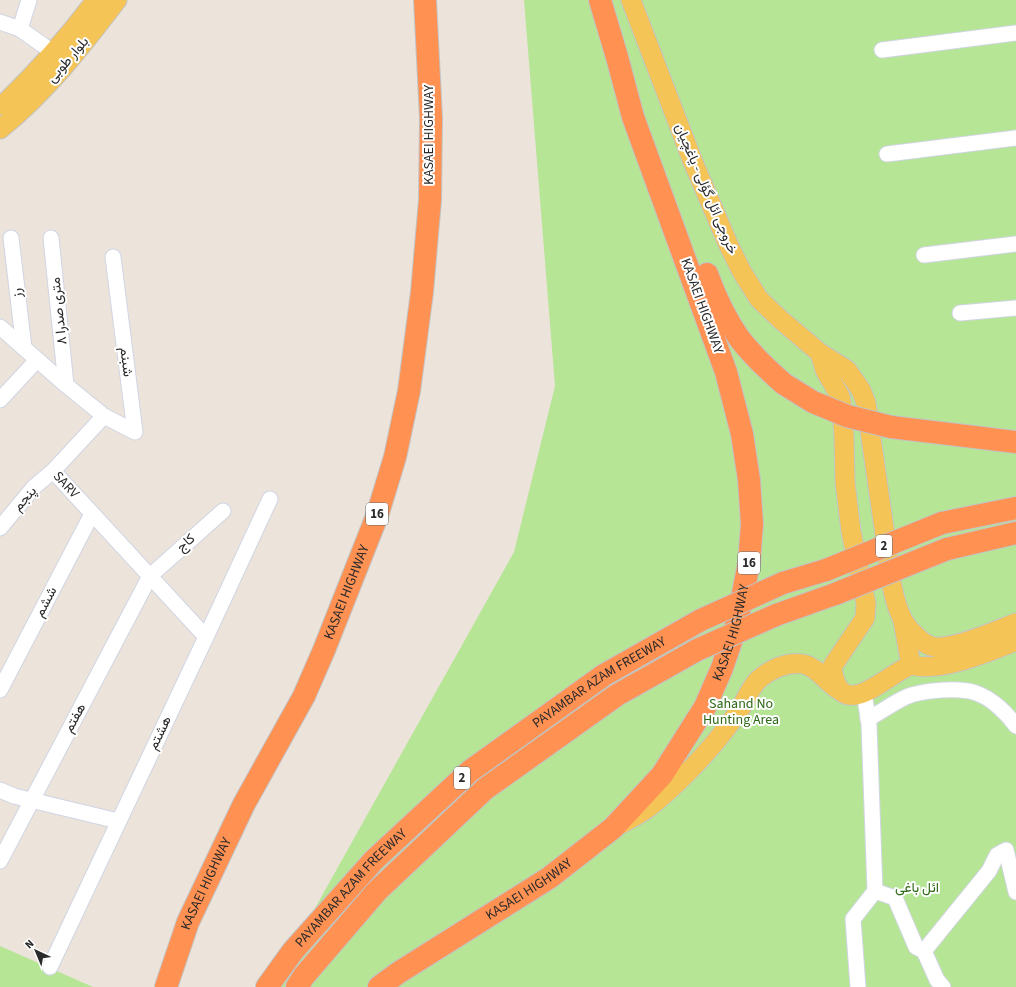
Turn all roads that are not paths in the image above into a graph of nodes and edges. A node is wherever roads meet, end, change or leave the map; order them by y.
1 (29, 0) edge
2 (96, 0) edge
3 (117, 0) edge
4 (425, 0) edge
5 (600, 0) edge
6 (631, 0) edge
7 (0, 22) edge
8 (20, 29) junction
9 (0, 31) edge
10 (1016, 33) edge
11 (882, 50) dead end
12 (54, 53) junction
13 (617, 57) junction
14 (5, 112) edge
15 (0, 129) edge
16 (1016, 138) edge
17 (888, 154) dead end
18 (11, 238) dead end
19 (51, 238) dead end
20 (1016, 244) edge
21 (924, 255) dead end
22 (113, 257) dead end
23 (1016, 308) edge
24 (960, 313) dead end
25 (0, 327) edge
26 (24, 348) junction
27 (820, 353) junction
28 (37, 360) junction
29 (66, 385) junction
30 (0, 400) edge
31 (104, 416) junction
32 (1016, 442) edge
33 (53, 471) junction
34 (270, 499) dead end
35 (1016, 508) edge
36 (223, 511) dead end
37 (92, 514) junction
38 (0, 528) edge
39 (1016, 533) edge
40 (969, 544) junction
41 (1016, 550) edge
42 (150, 576) junction
43 (903, 620) junction
44 (1016, 623) edge
45 (206, 637) junction
46 (1016, 641) edge
47 (911, 666) junction
48 (0, 690) edge
49 (856, 693) junction
50 (868, 719) junction
51 (1016, 726) edge
52 (0, 790) edge
53 (31, 800) junction
54 (118, 821) junction
55 (613, 828) junction
56 (0, 861) edge
57 (875, 891) junction
58 (1016, 892) edge
59 (924, 951) junction
60 (50, 967) dead end
61 (166, 987) edge
62 (267, 987) edge
63 (297, 987) edge
64 (379, 987) edge
65 (858, 987) edge
66 (942, 987) edge

1 - 8 street
2 - 12 main road, بلوار طوبی
3 - 14 main road, بلوار طوبی
4 - 61 highway, KASAEI HIGHWAY / 16
5 - 13 highway, KASAEI HIGHWAY / 16
6 - 27 main road, خروجی ائل گؤلی - یاغچیان
7 - 8 street
8 - 12 street
9 - 12 street
10 - 11 street
12 - 14 main road, بلوار طوبی
13 - 32 highway, bridge
13 - 55 highway, KASAEI HIGHWAY / 16
14 - 15 main road
16 - 17 street
18 - 26 street, رز
19 - 29 street, ۸ متری صدرا
20 - 21 street
22 - 31 street, شبنم
23 - 24 street
25 - 26 street
26 - 28 street
27 - 43 main road, خروجی ائل گؤلی - یاغچیان
27 - 49 main road
28 - 29 street
28 - 30 street
29 - 31 street
31 - 33 street, SARV
33 - 37 street, SARV
33 - 38 street, پنجم
34 - 45 street, هشتم
35 - 62 highway, PAYAMBAR AZAM FREEWAY / 2, bridge
36 - 42 street, کاج
37 - 42 street, SARV
37 - 48 street, ششم
39 - 40 highway, PAYAMBAR AZAM FREEWAY / 2
40 - 41 highway
40 - 63 highway, PAYAMBAR AZAM FREEWAY / 2, bridge
42 - 45 street, SARV
42 - 53 street, هفتم
43 - 44 main road
43 - 47 main road
45 - 54 street, هشتم
46 - 47 main road
47 - 49 main road
49 - 50 street
49 - 55 main road
50 - 51 street
50 - 57 street
52 - 53 street
53 - 54 street
53 - 56 street, هفتم
54 - 60 street, هشتم
55 - 64 highway, KASAEI HIGHWAY / 16
57 - 59 street
57 - 65 street
58 - 59 street
59 - 66 street

